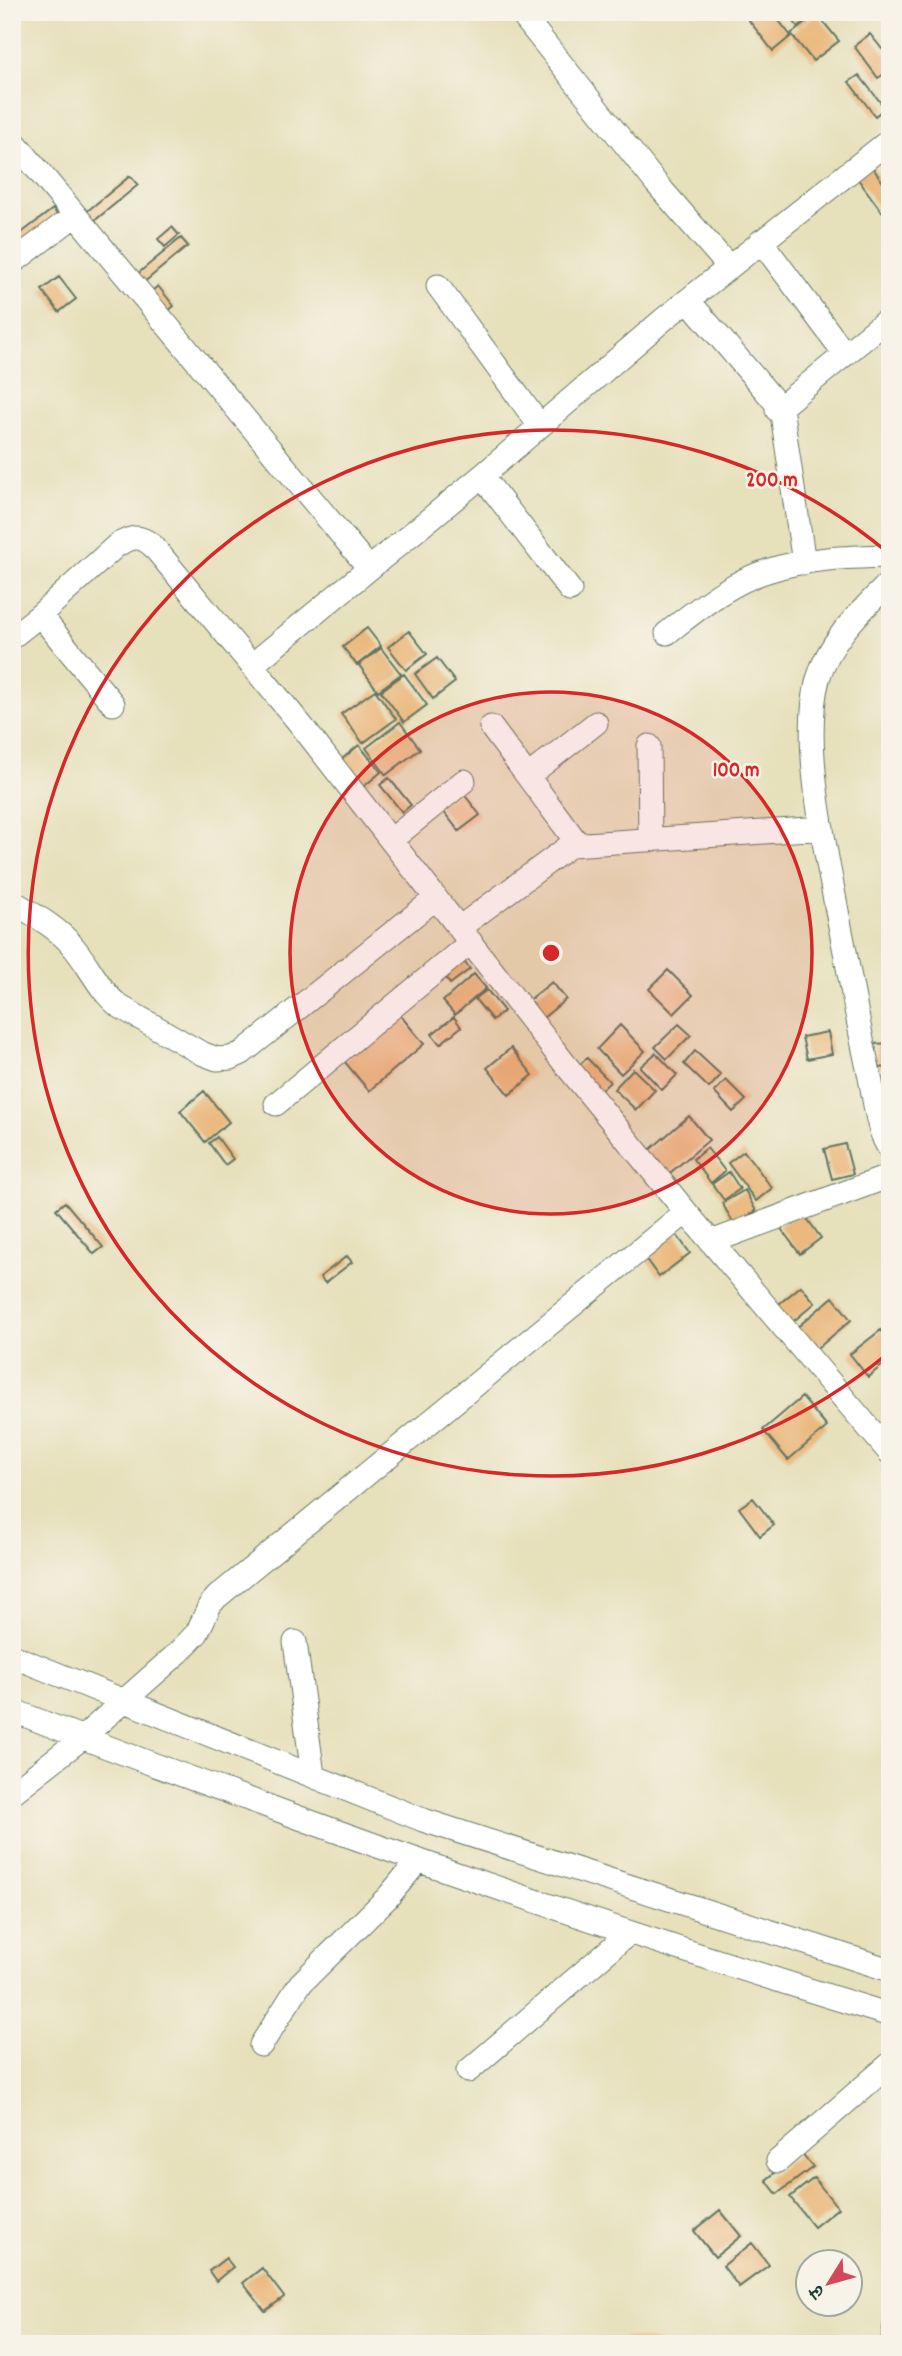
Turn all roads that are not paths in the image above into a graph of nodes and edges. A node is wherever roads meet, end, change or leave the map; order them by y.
1 (520, 12) edge
2 (12, 139) edge
3 (890, 140) edge
4 (74, 216) junction
5 (761, 241) junction
6 (12, 263) edge
7 (729, 267) junction
8 (438, 286) dead end
9 (688, 300) junction
10 (887, 320) dead end
11 (845, 354) junction
12 (777, 410) junction
13 (540, 426) junction
14 (482, 476) junction
15 (890, 556) edge
16 (804, 563) junction
17 (369, 568) junction
18 (890, 582) edge
19 (570, 590) dead end
20 (40, 615) junction
21 (667, 633) dead end
22 (12, 637) edge
23 (252, 665) junction
24 (113, 704) dead end
25 (596, 723) dead end
26 (491, 727) dead end
27 (649, 746) dead end
28 (528, 776) junction
29 (464, 781) dead end
30 (822, 828) junction
31 (391, 840) junction
32 (650, 840) junction
33 (578, 844) junction
34 (436, 898) junction
35 (12, 901) edge
36 (465, 935) junction
37 (276, 1104) dead end
38 (890, 1149) edge
39 (890, 1176) edge
40 (686, 1212) junction
41 (711, 1242) junction
42 (890, 1453) edge
43 (295, 1642) dead end
44 (12, 1656) edge
45 (121, 1701) junction
46 (12, 1710) edge
47 (82, 1738) junction
48 (313, 1776) junction
49 (12, 1793) edge
50 (418, 1862) junction
51 (628, 1934) junction
52 (890, 1970) edge
53 (890, 2015) edge
54 (261, 2045) dead end
55 (890, 2064) edge
56 (468, 2071) dead end
57 (778, 2161) dead end

1 - 7 street
2 - 4 street
3 - 5 street
4 - 6 street
4 - 17 street
5 - 7 street
5 - 11 street
7 - 9 street
8 - 13 street
9 - 12 street
9 - 13 street
10 - 11 street
11 - 12 street
12 - 16 street
13 - 14 street
14 - 17 street
14 - 19 street
15 - 16 street
16 - 21 street
17 - 23 street
18 - 30 street
20 - 22 street
20 - 23 street
20 - 24 street
23 - 31 street
25 - 28 street
26 - 28 street
27 - 32 street
28 - 33 street
29 - 31 street
30 - 32 street
30 - 38 street
31 - 34 street
32 - 33 street
33 - 36 street
34 - 35 street
34 - 36 street
36 - 37 street
36 - 40 street
39 - 41 street
40 - 41 street
40 - 45 street
41 - 42 street
43 - 48 street
44 - 45 street
45 - 47 street
45 - 48 street
46 - 47 street
47 - 49 street
47 - 50 street
48 - 52 street
50 - 51 street
50 - 54 street
51 - 53 street
51 - 56 street
55 - 57 street

